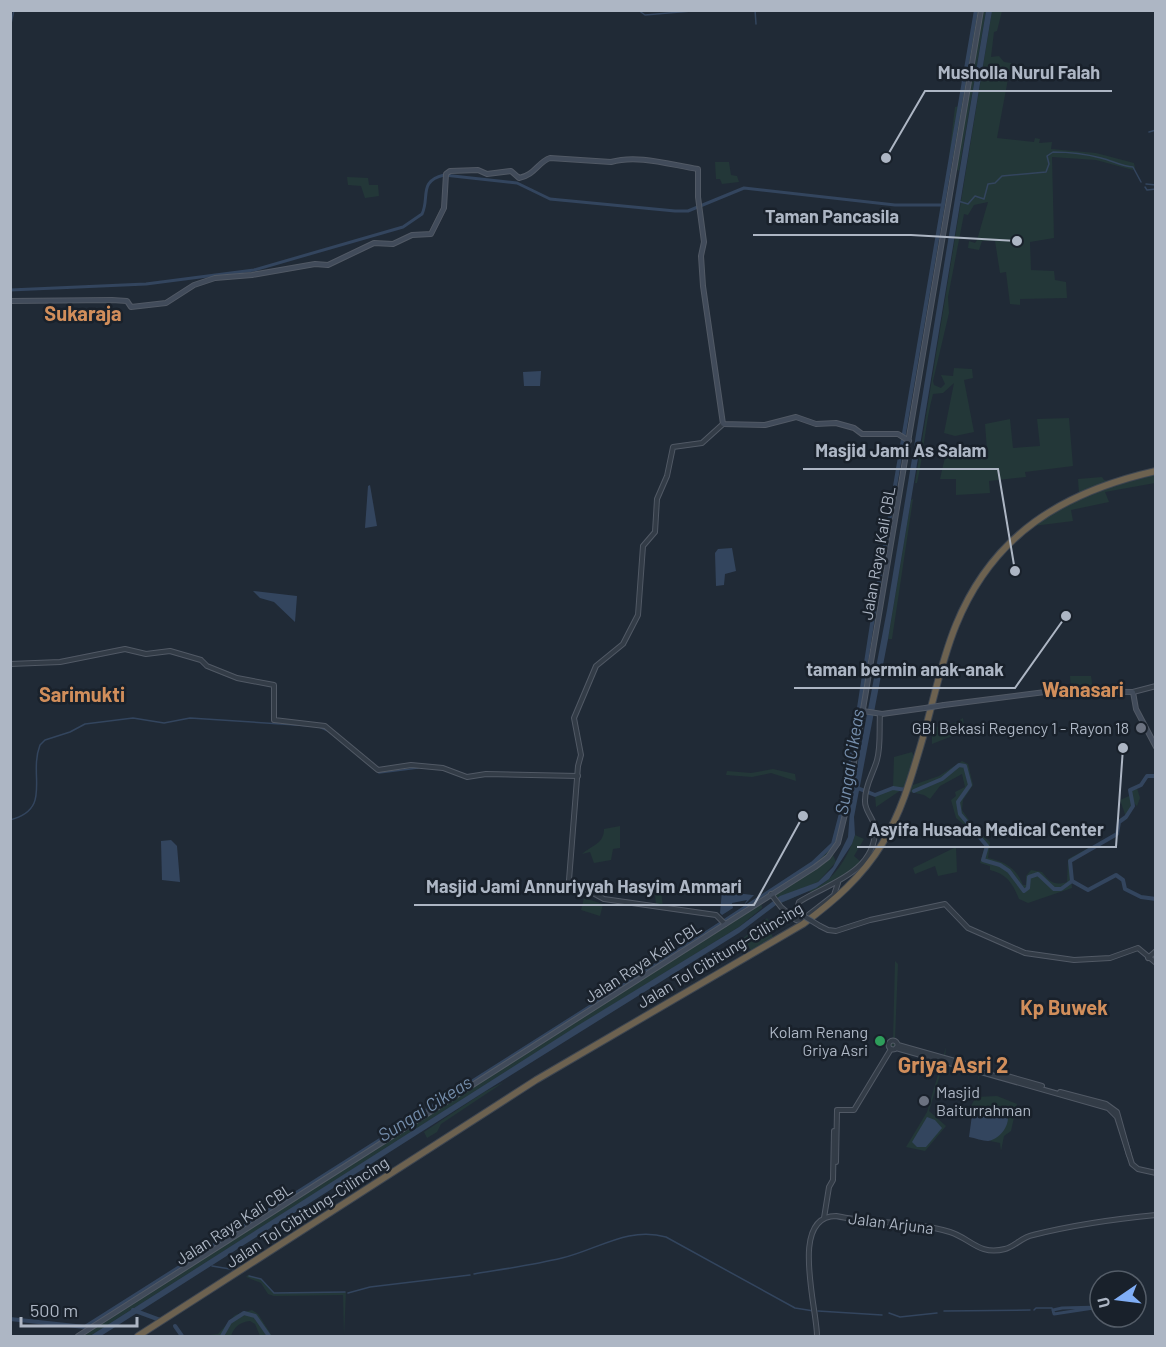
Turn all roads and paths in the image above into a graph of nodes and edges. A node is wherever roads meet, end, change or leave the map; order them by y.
1 (981, 10) edge
2 (10, 301) edge
3 (723, 424) junction
4 (907, 440) junction
5 (1155, 473) edge
6 (10, 664) edge
7 (1155, 686) edge
8 (1133, 692) junction
9 (864, 711) junction
10 (878, 714) junction
11 (1155, 747) edge
12 (578, 776) junction
13 (838, 883) junction
14 (830, 888) junction
15 (837, 892) junction
16 (771, 894) junction
17 (723, 922) junction
18 (1154, 953) edge
19 (1149, 958) junction
20 (1155, 963) edge
21 (712, 979) junction
22 (835, 1110) junction
23 (836, 1162) dead end
24 (1155, 1173) edge
25 (1155, 1215) edge
26 (824, 1217) junction
27 (78, 1336) edge
28 (138, 1336) edge
29 (145, 1336) edge
30 (817, 1336) edge

1 - 4 main road, Jalan Raya Kali CBL
2 - 3 main road
3 - 4 main road
3 - 12 street
4 - 9 main road, Jalan Raya Kali CBL
5 - 21 highway, Jalan Tol Cibitung–Cilincing
6 - 12 street
7 - 8 street
8 - 10 main road, bridge
8 - 11 main road
9 - 10 main road
9 - 16 main road, Jalan Raya Kali CBL
10 - 13 street
12 - 17 street
13 - 14 street
13 - 15 street
14 - 15 street
14 - 19 street, bridge
15 - 16 street
16 - 17 main road, Jalan Raya Kali CBL
17 - 27 main road, Jalan Raya Kali CBL
18 - 19 street
19 - 20 street
21 - 28 highway, Jalan Tol Cibitung–Cilincing
21 - 29 highway, Jalan Tol Cibitung–Cilincing
22 - 23 street
22 - 24 street
22 - 26 street
25 - 26 street, Jalan Arjuna
26 - 30 street, Jalan Arjuna

